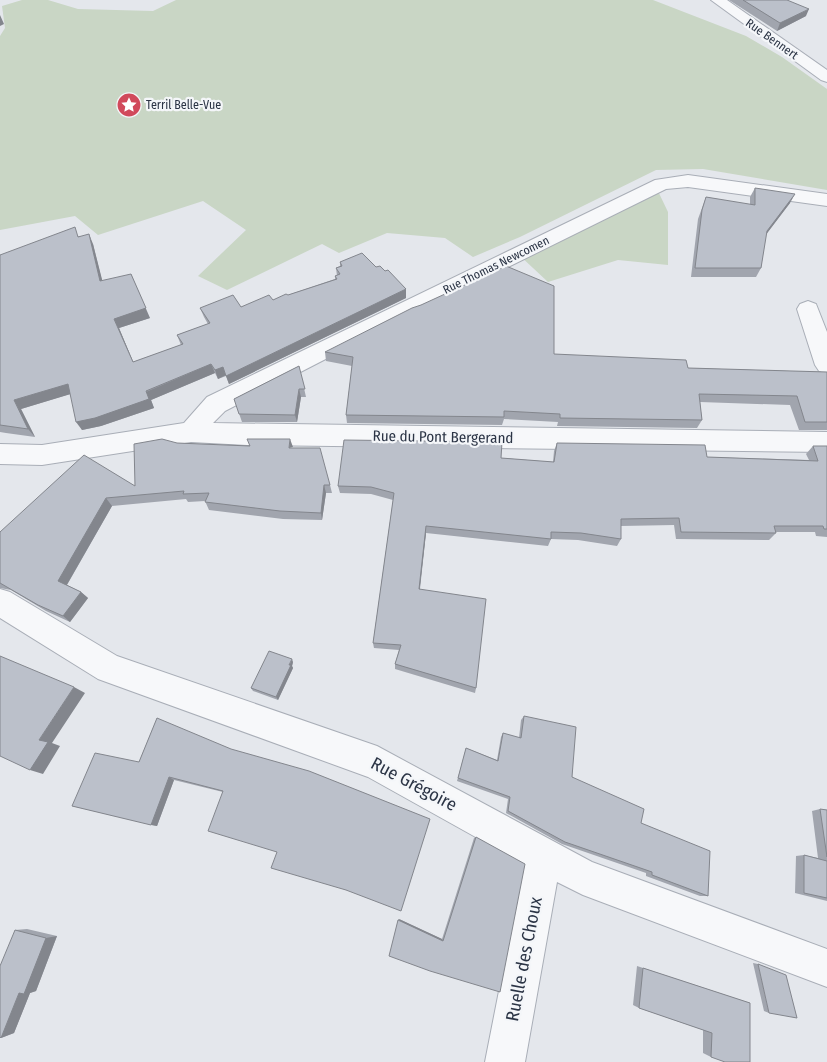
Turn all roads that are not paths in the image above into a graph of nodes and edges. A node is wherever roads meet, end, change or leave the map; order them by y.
1 (718, 0) edge
2 (827, 77) edge
3 (827, 200) edge
4 (808, 309) dead end
5 (827, 365) edge
6 (191, 432) junction
7 (827, 442) edge
8 (0, 454) edge
9 (0, 602) edge
10 (544, 855) junction
11 (827, 968) edge
12 (505, 1062) edge

1 - 2 street, Rue Bennert
3 - 6 street, Rue Thomas Newcomen
4 - 5 street
6 - 7 street, Rue du Pont Bergerand
6 - 8 street, Rue du Pont Bergerand
9 - 10 street, Rue Grégoire
10 - 11 street, Rue Grégoire
10 - 12 street, Ruelle des Choux

